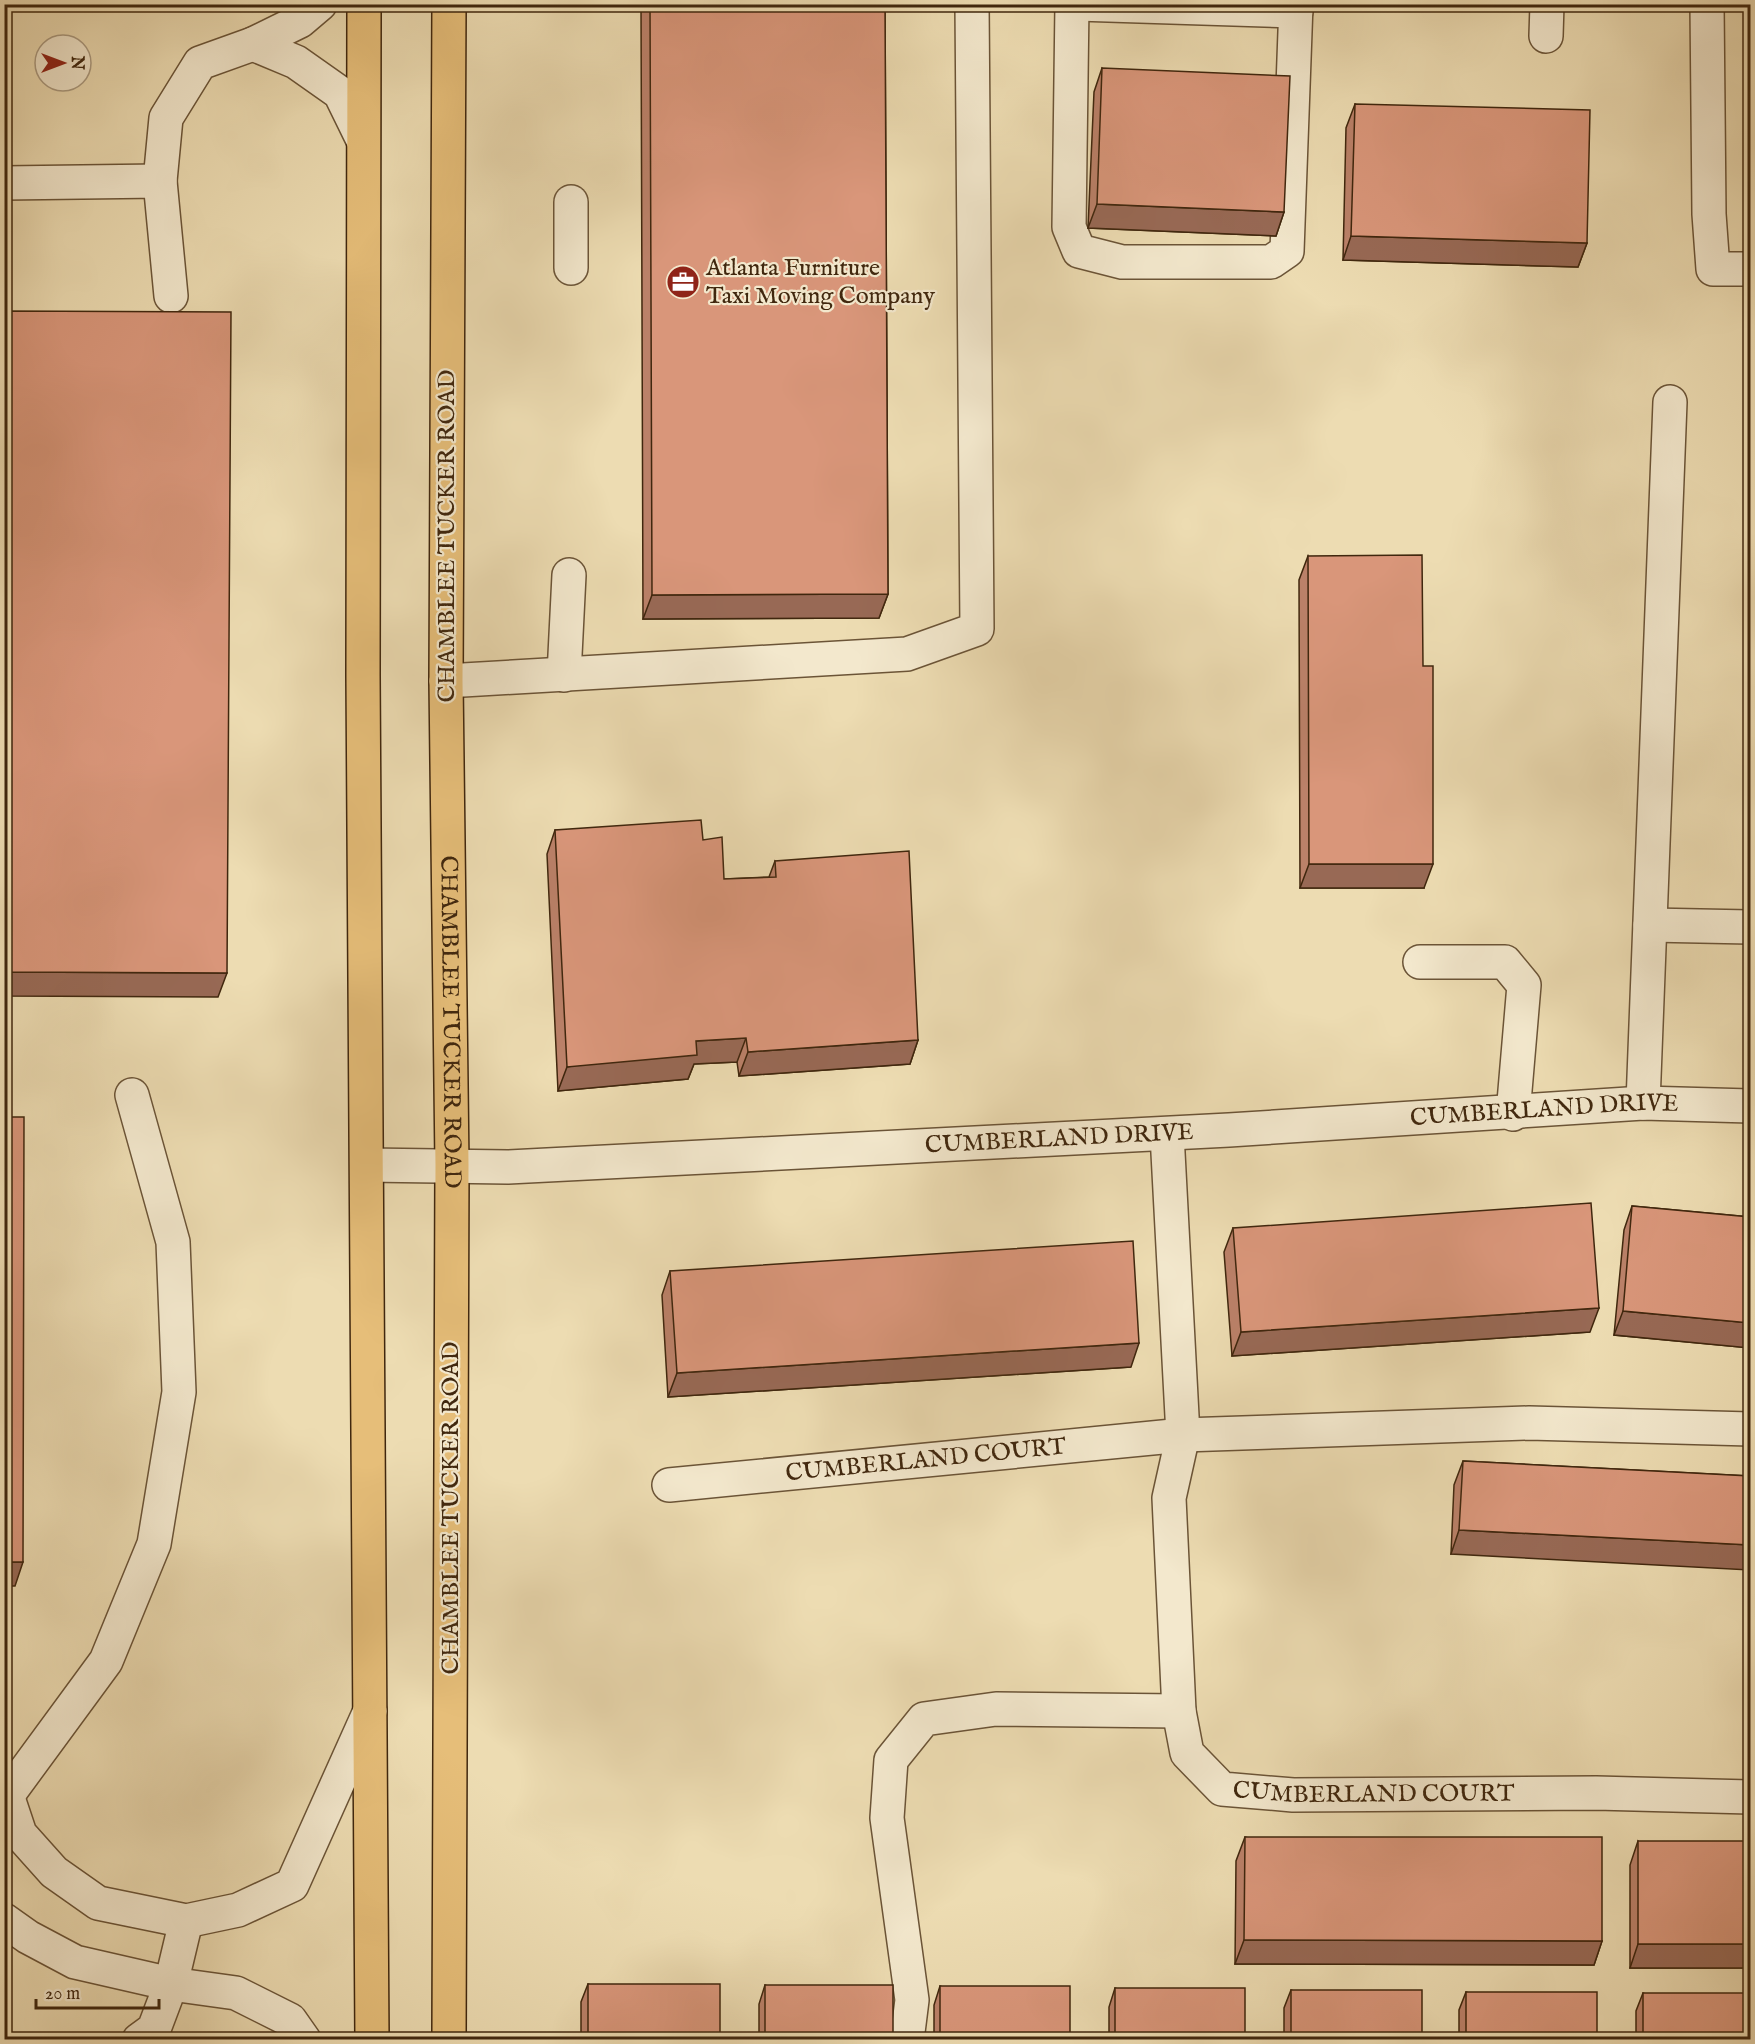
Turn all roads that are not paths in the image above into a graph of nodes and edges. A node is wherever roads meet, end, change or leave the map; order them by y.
1 (320, 4) edge
2 (364, 4) edge
3 (449, 4) edge
4 (972, 4) edge
5 (1072, 4) edge
6 (1077, 4) edge
7 (1707, 4) edge
8 (1296, 8) edge
9 (253, 44) junction
10 (363, 140) junction
11 (160, 181) junction
12 (4, 183) edge
13 (571, 202) dead end
14 (571, 268) dead end
15 (1750, 269) edge
16 (171, 296) dead end
17 (1670, 402) dead end
18 (569, 575) dead end
19 (564, 675) junction
20 (446, 681) junction
21 (1650, 925) junction
22 (1750, 927) edge
23 (1420, 962) dead end
24 (132, 1095) dead end
25 (1643, 1103) junction
26 (1750, 1106) edge
27 (1513, 1114) junction
28 (1167, 1134) junction
29 (452, 1165) junction
30 (367, 1166) junction
31 (1750, 1429) edge
32 (1183, 1435) junction
33 (669, 1485) dead end
34 (370, 1711) junction
35 (1179, 1711) junction
36 (1750, 1797) edge
37 (6, 1799) edge
38 (4, 1920) edge
39 (186, 1921) junction
40 (171, 1984) junction
41 (139, 2040) edge
42 (304, 2040) edge
43 (372, 2040) edge
44 (449, 2040) edge
45 (907, 2040) edge

1 - 9 street
2 - 10 main road
3 - 20 main road, CHAMBLEE TUCKER ROAD
4 - 19 street
5 - 8 street
6 - 8 street
7 - 15 street
9 - 10 street
9 - 11 street
10 - 30 main road
11 - 12 street
11 - 16 street
13 - 14 street
17 - 21 street
18 - 19 street
19 - 20 street
20 - 29 main road, CHAMBLEE TUCKER ROAD
21 - 22 street
21 - 25 street
23 - 27 street
24 - 37 street
25 - 26 street, CUMBERLAND DRIVE
25 - 27 street, CUMBERLAND DRIVE
27 - 28 street, CUMBERLAND DRIVE
28 - 29 street, CUMBERLAND DRIVE
28 - 32 street, CUMBERLAND COURT
29 - 30 street, CUMBERLAND DRIVE
29 - 44 main road, CHAMBLEE TUCKER ROAD
30 - 34 main road
31 - 32 street, CUMBERLAND COURT
32 - 33 street, CUMBERLAND COURT
32 - 35 street, CUMBERLAND COURT
34 - 39 street
34 - 43 main road
35 - 36 street, CUMBERLAND COURT
35 - 45 street
37 - 39 street
38 - 40 street
39 - 40 street
40 - 41 street
40 - 42 street

